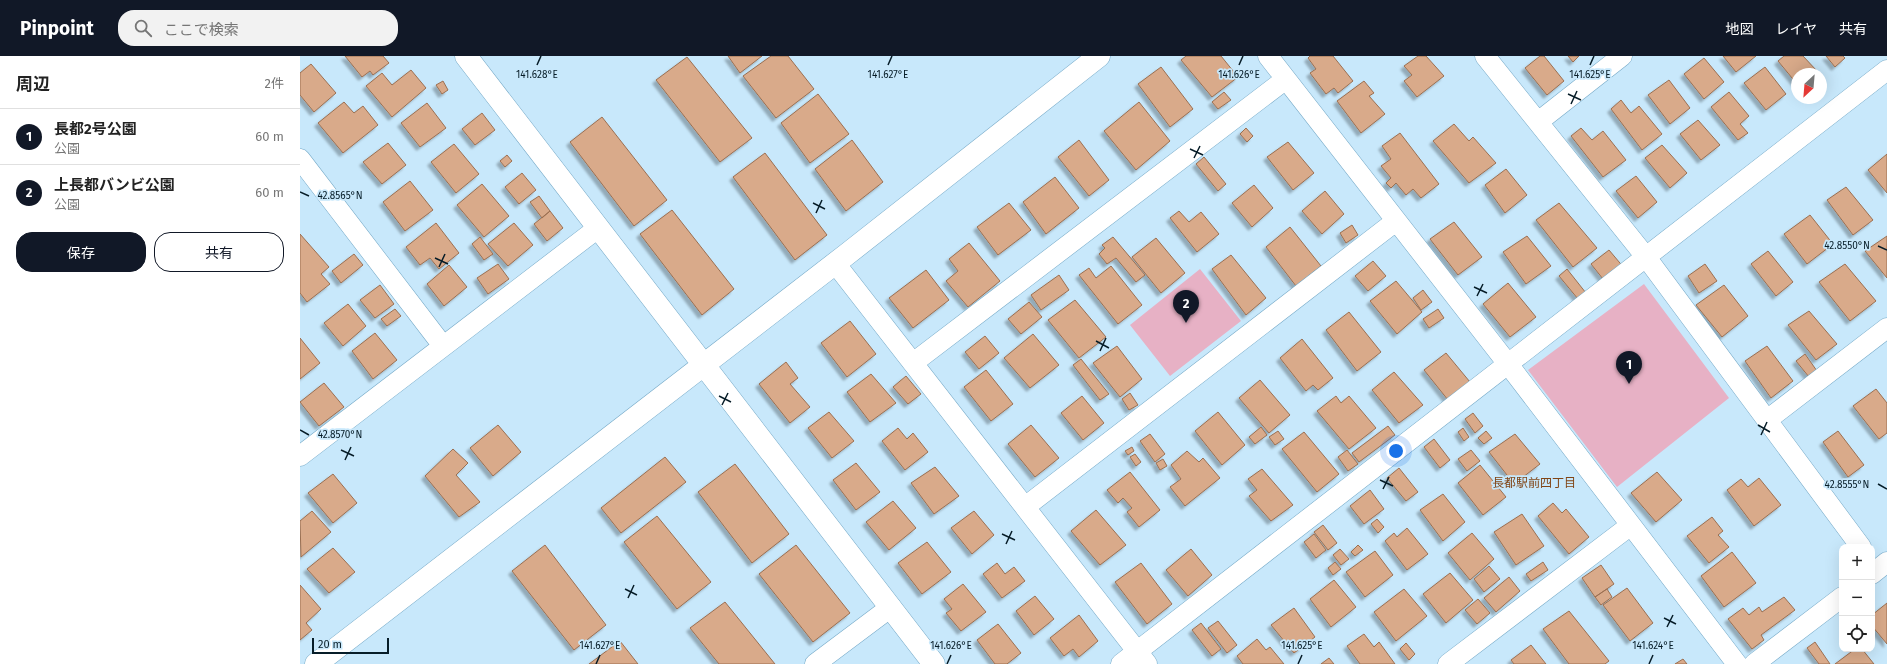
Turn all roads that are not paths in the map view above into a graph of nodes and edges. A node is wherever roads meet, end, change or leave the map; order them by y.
1 (466, 56) edge
2 (1099, 56) edge
3 (1268, 56) edge
4 (1485, 56) edge
5 (1622, 56) edge
6 (1887, 70) edge
7 (1286, 79) junction
8 (1538, 122) junction
9 (300, 159) edge
10 (1396, 221) junction
11 (598, 228) junction
12 (1646, 257) junction
13 (836, 263) junction
14 (1887, 328) edge
15 (443, 346) junction
16 (913, 363) junction
17 (704, 364) junction
18 (1508, 364) junction
19 (1767, 420) junction
20 (303, 448) edge
21 (1025, 507) junction
22 (1631, 525) junction
23 (1859, 544) edge
24 (1839, 598) edge
25 (891, 608) junction
26 (1142, 658) edge
27 (316, 664) edge
28 (815, 664) edge
29 (934, 664) edge
30 (1122, 664) edge
31 (1448, 664) edge
32 (1737, 664) edge
33 (1754, 664) edge

1 - 11 street
2 - 13 street
3 - 7 street
4 - 8 street
5 - 8 street
6 - 12 street
7 - 10 street
7 - 16 street
8 - 12 street
9 - 15 street
10 - 18 street
10 - 21 street
11 - 15 street
11 - 17 street
12 - 18 street
12 - 19 street
13 - 16 street
13 - 17 street
14 - 19 street
15 - 20 street
16 - 21 street
17 - 25 street
17 - 27 street
18 - 22 street
18 - 26 street
19 - 23 street
21 - 26 street
22 - 31 street
22 - 32 street
24 - 33 street
25 - 28 street
25 - 29 street
26 - 30 street

